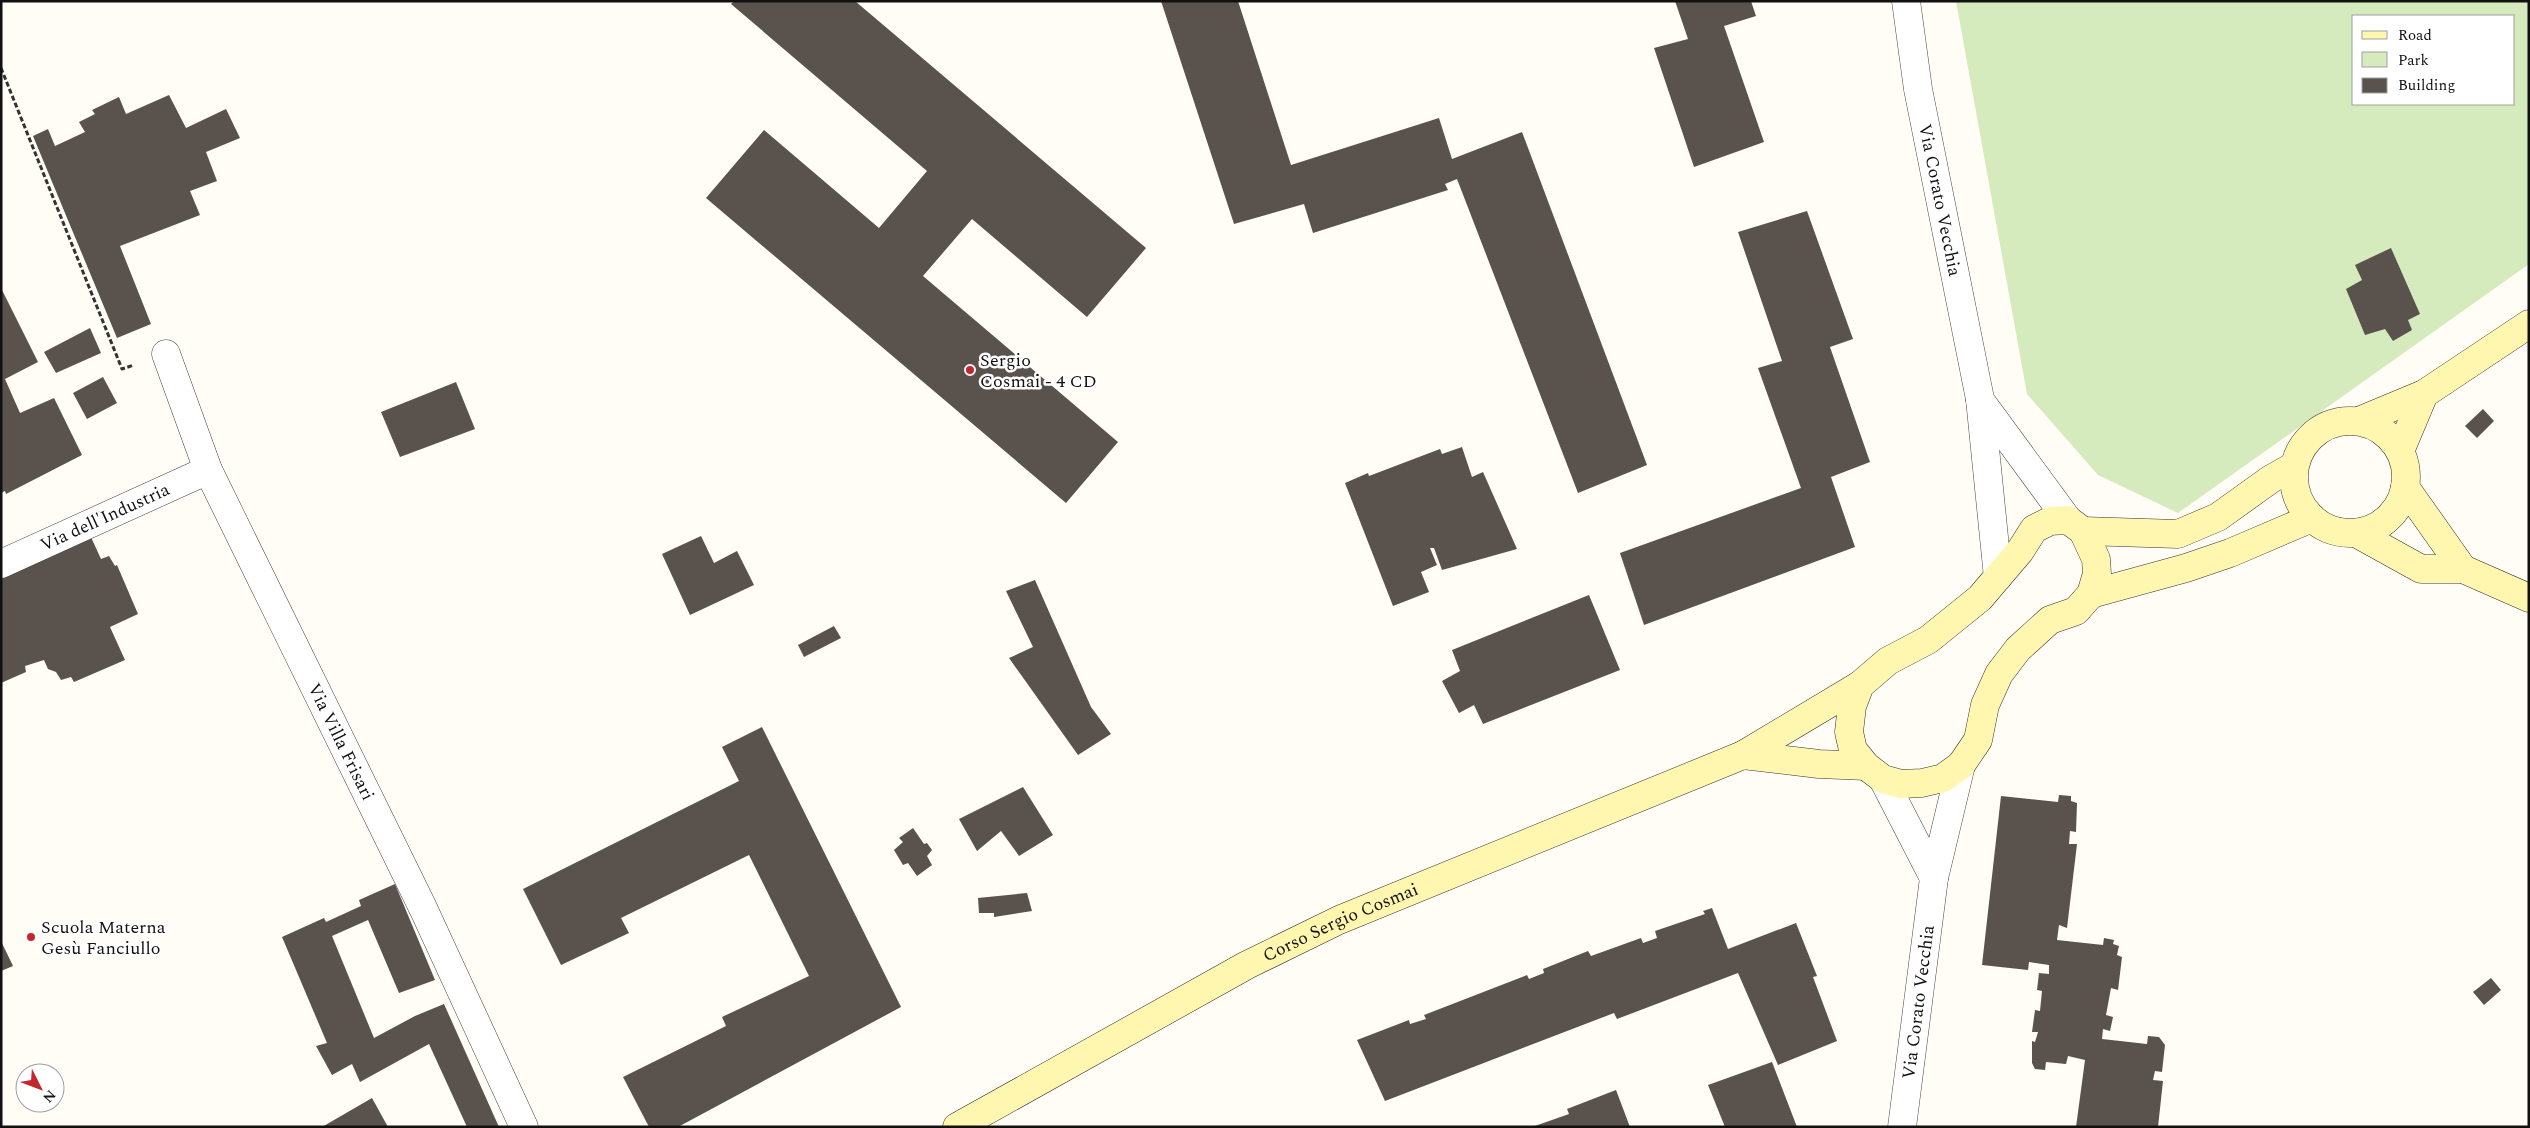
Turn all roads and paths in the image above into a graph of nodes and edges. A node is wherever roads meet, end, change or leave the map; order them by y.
1 (1906, 1) edge
2 (1, 68) edge
3 (2529, 324) edge
4 (166, 354) joint
5 (2424, 394) junction
6 (1980, 399) junction
7 (2359, 421) junction
8 (2400, 451) junction
9 (2294, 466) junction
10 (208, 470) junction
11 (2405, 487) junction
12 (2312, 518) junction
13 (2076, 526) junction
14 (2356, 533) junction
15 (1, 564) edge
16 (2463, 570) junction
17 (1998, 577) junction
18 (2091, 594) junction
19 (2529, 598) edge
20 (1860, 685) junction
21 (1743, 755) junction
22 (1961, 765) junction
23 (1875, 772) junction
24 (1934, 878) junction
25 (524, 1127) edge
26 (957, 1127) edge
27 (1902, 1127) edge

1 - 6 street, Via Corato Vecchia
2 - 4 path
3 - 5 main road
4 - 10 street, Via Villa Frisari
5 - 7 main road
5 - 8 main road
6 - 13 street, Via Corato Vecchia
6 - 17 street, Via Corato Vecchia
7 - 8 main road
7 - 9 main road
8 - 11 main road
9 - 12 main road
9 - 13 main road, Corso Sergio Cosmai
10 - 15 street, Via dell'Industria
10 - 25 street, Via Villa Frisari
11 - 14 main road
11 - 16 main road
12 - 14 main road
12 - 18 main road
13 - 17 main road, Corso Sergio Cosmai
13 - 18 main road
14 - 16 main road
16 - 19 main road
17 - 20 main road, Corso Sergio Cosmai
18 - 22 main road
20 - 21 main road, Corso Sergio Cosmai
20 - 23 main road
21 - 23 main road, Corso Sergio Cosmai
21 - 26 main road, Corso Sergio Cosmai
22 - 23 main road, Corso Sergio Cosmai
22 - 24 street, Via Corato Vecchia
23 - 24 street
24 - 27 street, Via Corato Vecchia

